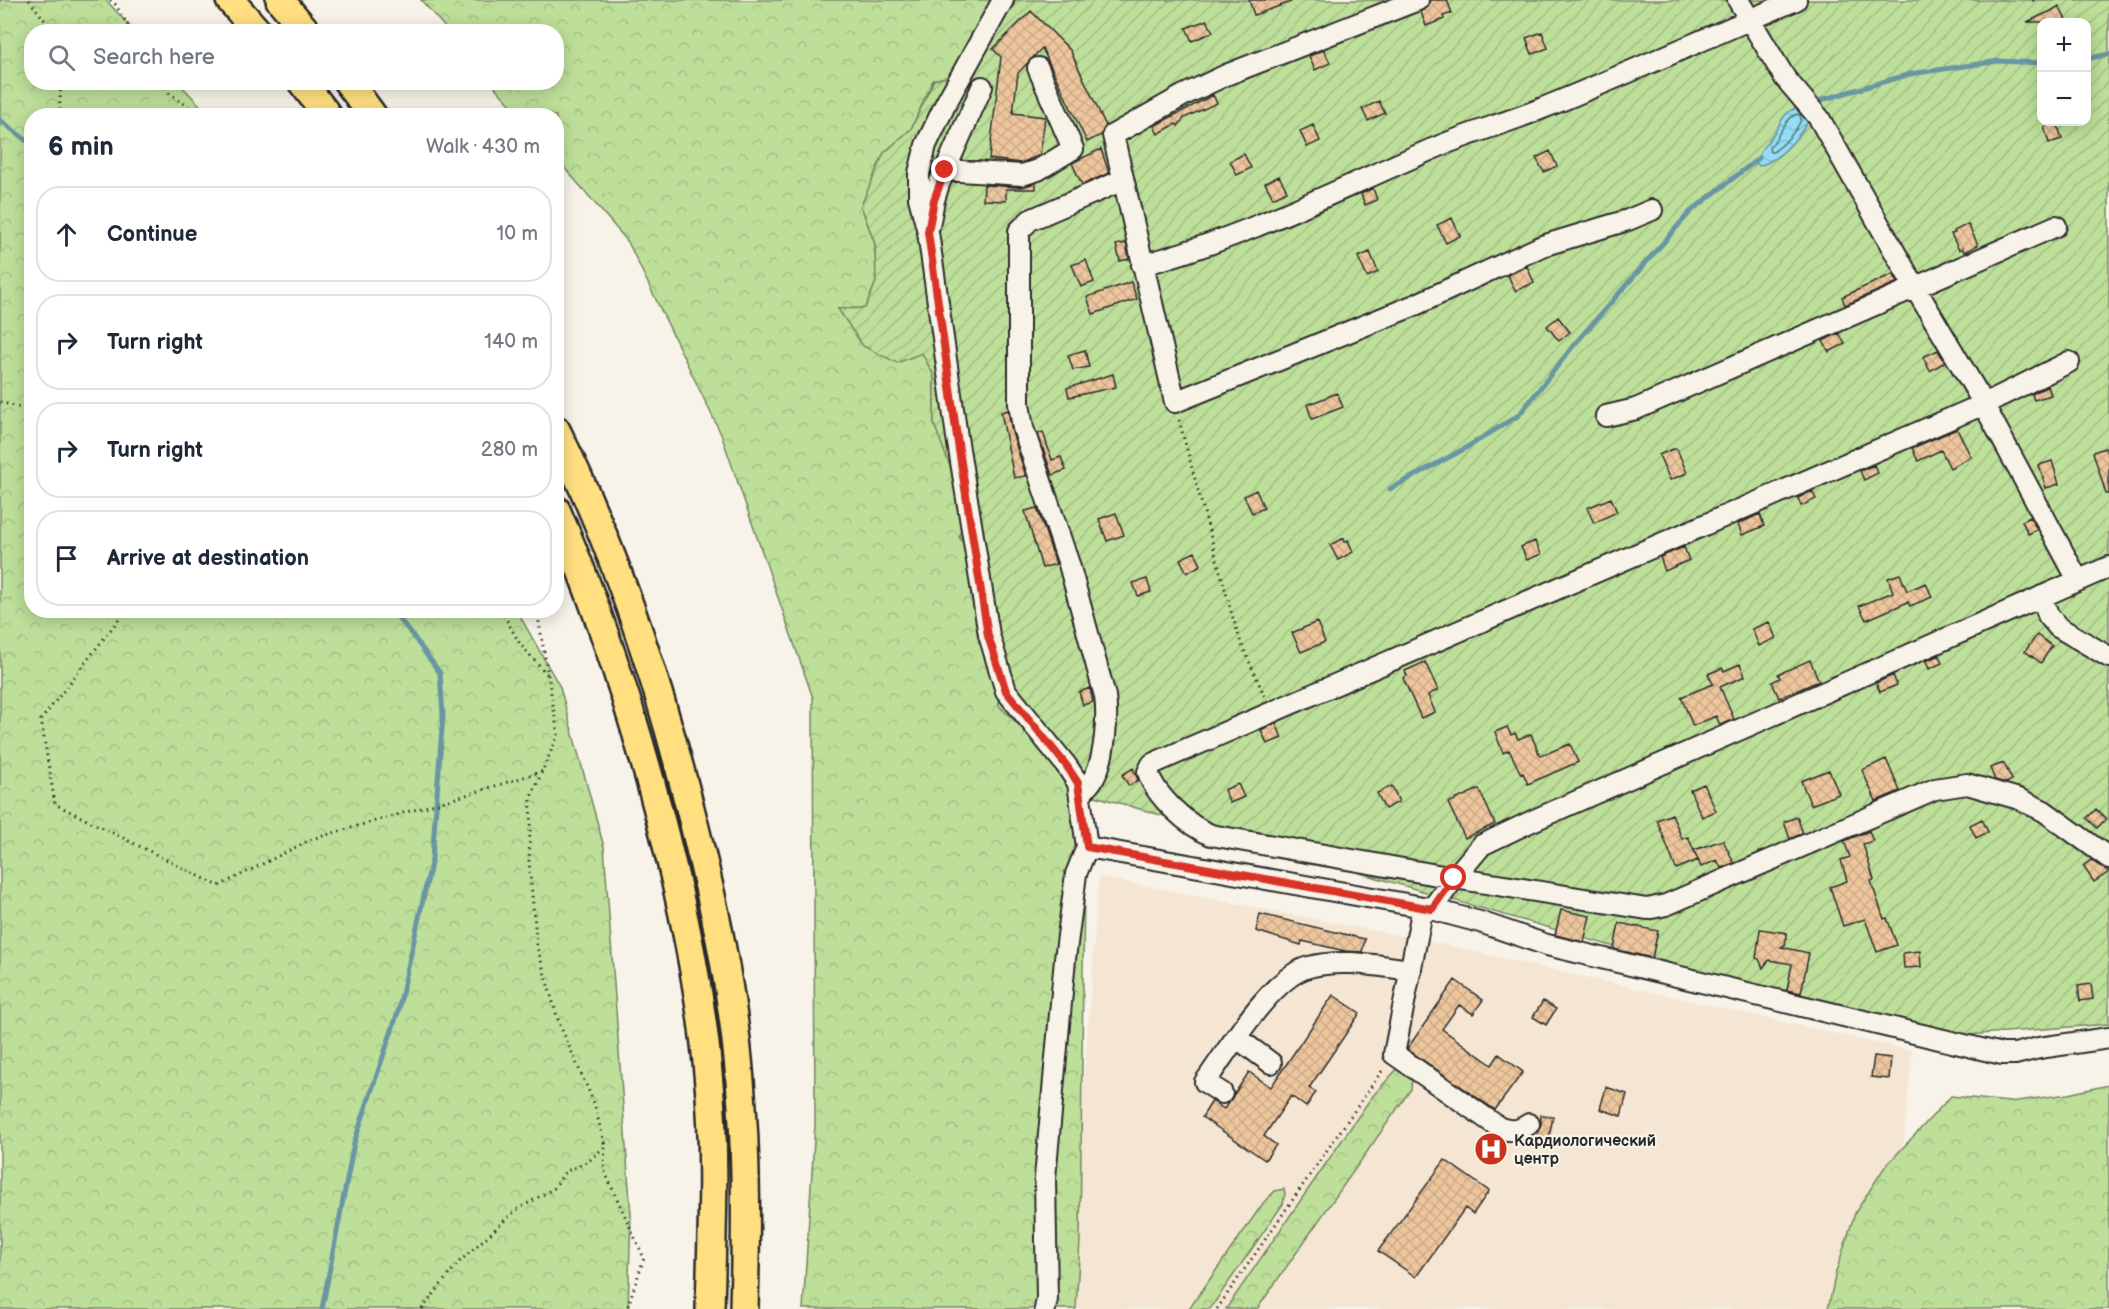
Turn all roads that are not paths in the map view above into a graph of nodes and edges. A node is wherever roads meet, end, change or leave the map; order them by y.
1 (230, 0) edge
2 (280, 0) edge
3 (1003, 0) edge
4 (1418, 0) edge
5 (1738, 0) edge
6 (1796, 0) edge
7 (1749, 20) junction
8 (251, 24) edge
9 (300, 24) edge
10 (1038, 68) dead end
11 (982, 87) dead end
12 (308, 90) edge
13 (354, 90) edge
14 (322, 108) edge
15 (367, 108) edge
16 (945, 170) junction
17 (1124, 180) junction
18 (1652, 210) dead end
19 (2056, 226) dead end
20 (928, 232) junction
21 (1142, 266) junction
22 (1914, 286) junction
23 (2069, 362) dead end
24 (1984, 404) junction
25 (1606, 416) dead end
26 (564, 445) edge
27 (564, 528) edge
28 (2109, 567) edge
29 (2078, 580) junction
30 (2042, 596) junction
31 (2109, 657) edge
32 (1080, 795) junction
33 (1087, 847) junction
34 (2109, 858) edge
35 (1454, 878) junction
36 (1428, 908) junction
37 (1411, 970) junction
38 (1237, 1038) junction
39 (2109, 1038) edge
40 (1271, 1063) dead end
41 (1222, 1093) dead end
42 (1529, 1124) dead end
43 (710, 1309) edge
44 (744, 1309) edge
45 (1045, 1309) edge

1 - 8 highway
2 - 9 highway
3 - 20 lane
4 - 17 lane
5 - 7 lane
6 - 7 lane
7 - 21 lane
7 - 22 lane
10 - 16 lane
11 - 16 lane
12 - 14 highway
13 - 15 highway
16 - 20 lane
17 - 21 lane
17 - 32 lane
18 - 21 lane
19 - 22 lane
20 - 32 lane
22 - 24 lane
22 - 25 lane
23 - 24 lane
24 - 29 lane
24 - 35 lane
26 - 44 highway
27 - 43 highway
28 - 29 lane
29 - 30 lane
30 - 31 lane
30 - 35 lane
32 - 33 lane
33 - 36 lane
33 - 45 lane
34 - 35 lane
35 - 36 lane
36 - 37 lane
36 - 39 lane
37 - 38 lane
37 - 42 lane
38 - 40 lane
38 - 41 lane

